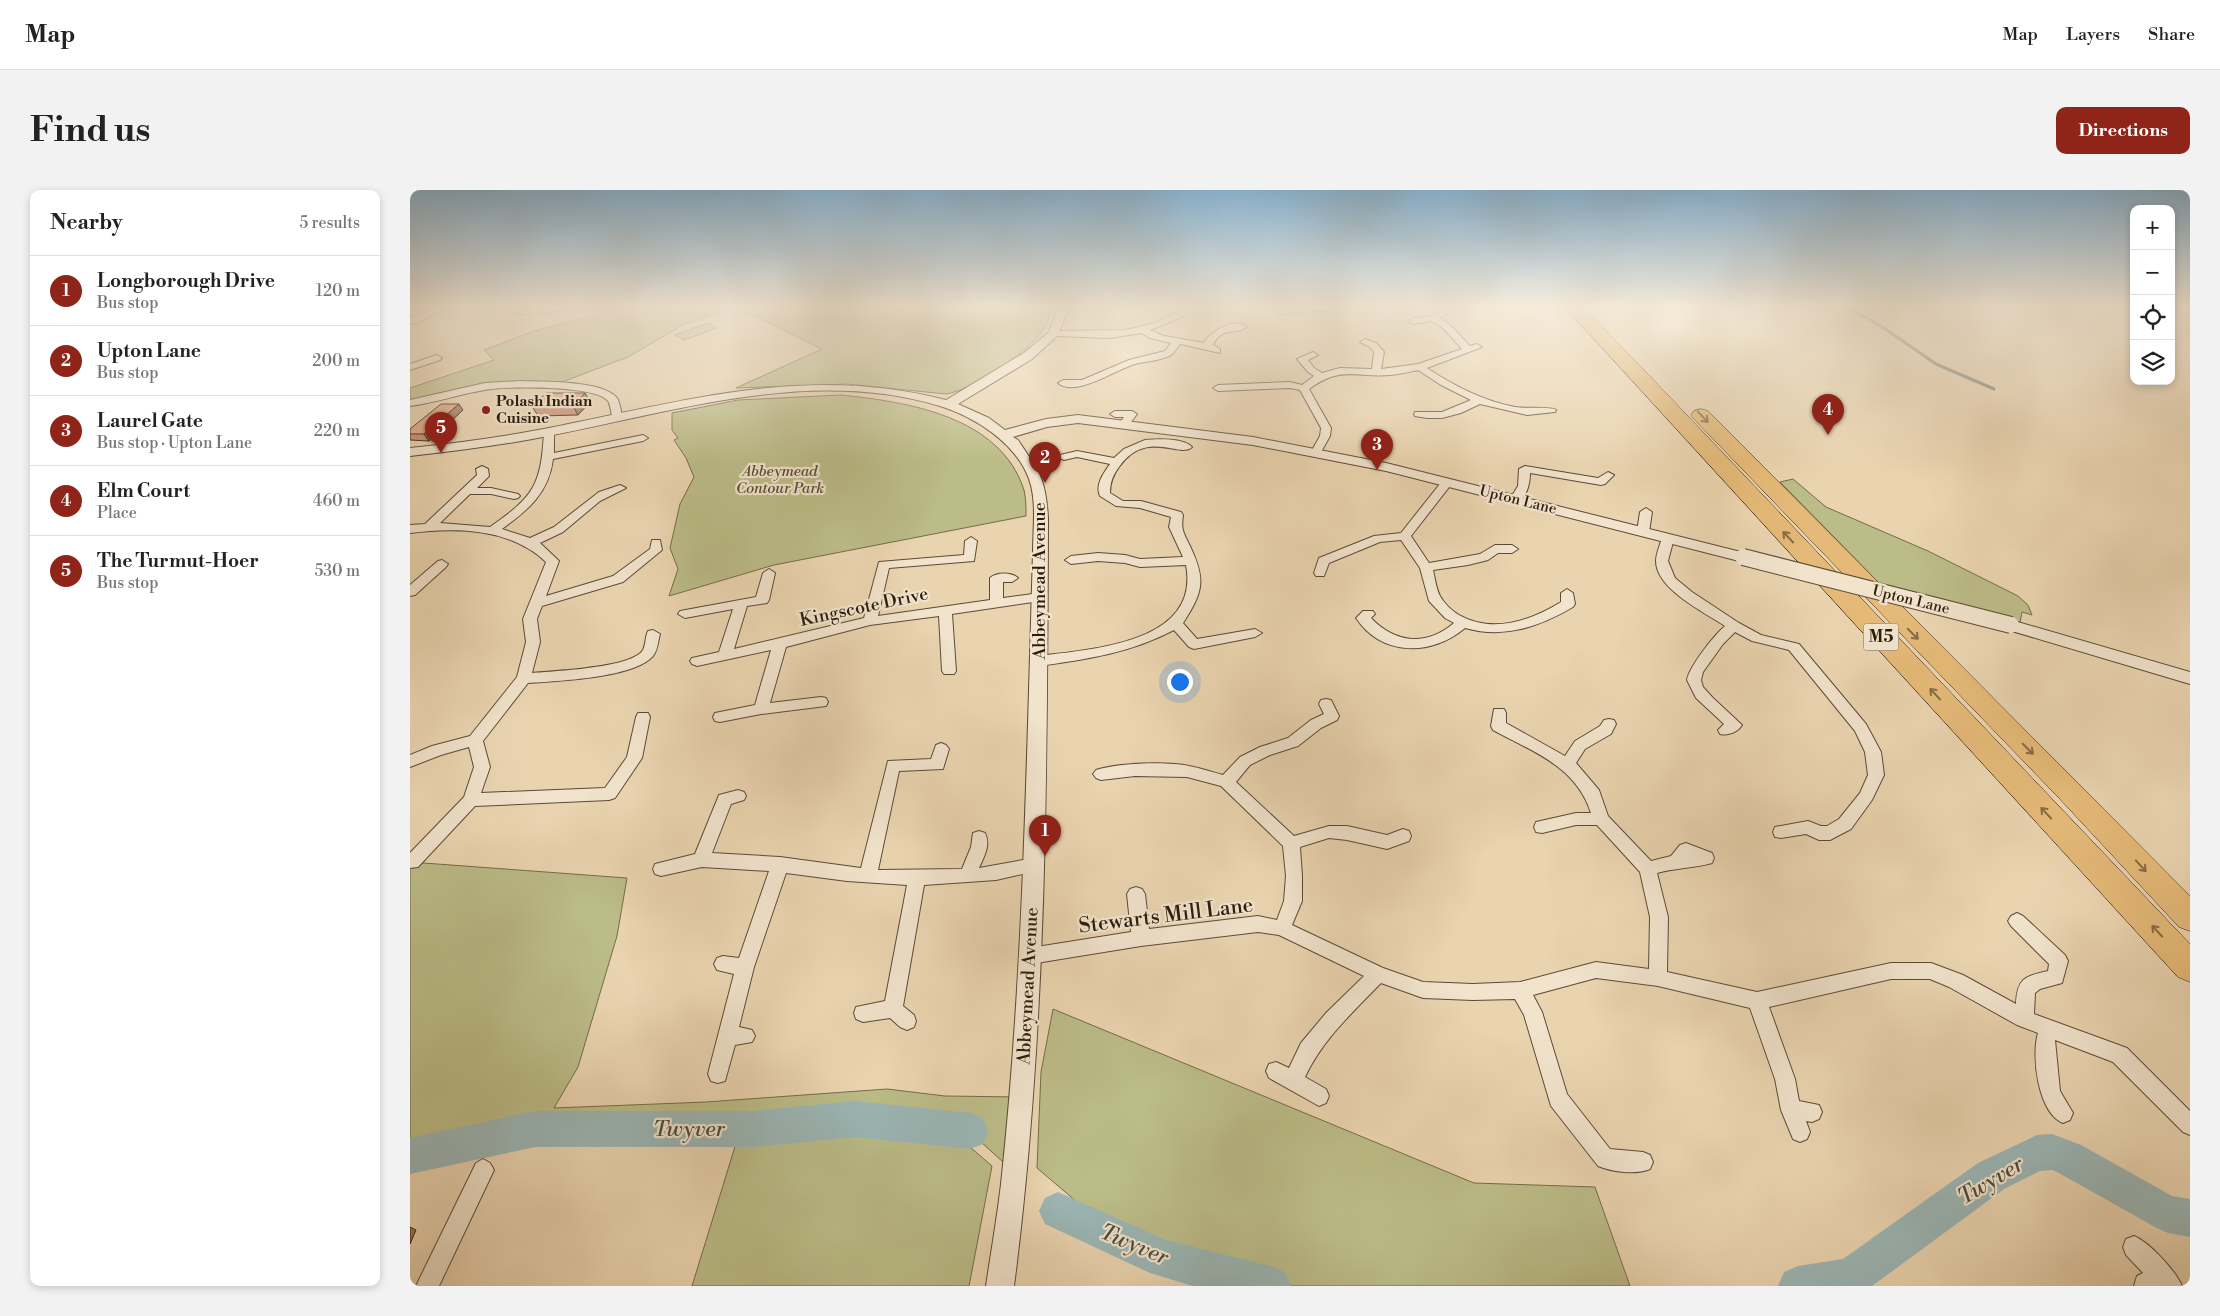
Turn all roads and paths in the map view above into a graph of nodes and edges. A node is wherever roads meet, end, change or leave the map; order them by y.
1 (437, 358) dead end
2 (1024, 358) edge
3 (1153, 358) edge
4 (1302, 358) edge
5 (1378, 358) edge
6 (1446, 358) edge
7 (1623, 358) edge
8 (1644, 358) edge
9 (410, 367) edge
10 (1420, 367) junction
11 (1376, 372) junction
12 (1321, 376) junction
13 (1063, 383) dead end
14 (1083, 383) junction
15 (1218, 388) dead end
16 (1304, 388) junction
17 (1088, 393) dead end
18 (1479, 400) junction
19 (410, 403) edge
20 (948, 404) junction
21 (1550, 410) dead end
22 (1419, 414) dead end
23 (617, 417) junction
24 (548, 432) junction
25 (1004, 436) junction
26 (643, 438) dead end
27 (1187, 448) dead end
28 (410, 452) edge
29 (1316, 452) junction
30 (1064, 456) dead end
31 (548, 457) junction
32 (1116, 462) junction
33 (486, 473) dead end
34 (1446, 482) junction
35 (1606, 482) dead end
36 (620, 488) dead end
37 (469, 491) junction
38 (514, 496) dead end
39 (1516, 500) junction
40 (1646, 512) dead end
41 (430, 526) junction
42 (410, 529) edge
43 (493, 530) junction
44 (1643, 532) junction
45 (1404, 536) junction
46 (1668, 538) junction
47 (971, 541) dead end
48 (530, 542) junction
49 (656, 543) dead end
50 (1512, 549) dead end
51 (1071, 560) dead end
52 (1191, 561) junction
53 (442, 564) dead end
54 (1318, 564) dead end
55 (1426, 567) junction
56 (769, 573) dead end
57 (1012, 578) dead end
58 (410, 592) edge
59 (1040, 597) junction
60 (1571, 601) dead end
61 (536, 603) junction
62 (742, 603) junction
63 (998, 603) junction
64 (945, 609) junction
65 (685, 614) dead end
66 (1368, 614) dead end
67 (870, 621) junction
68 (1176, 623) junction
69 (1463, 623) junction
70 (1734, 626) junction
71 (1255, 633) dead end
72 (653, 634) dead end
73 (780, 644) junction
74 (725, 655) junction
75 (1039, 660) junction
76 (697, 661) dead end
77 (949, 670) dead end
78 (524, 678) junction
79 (2190, 678) edge
80 (821, 702) dead end
81 (1326, 704) dead end
82 (762, 710) junction
83 (1500, 713) dead end
84 (643, 717) dead end
85 (720, 717) dead end
86 (1734, 726) dead end
87 (1609, 730) dead end
88 (475, 740) junction
89 (941, 749) dead end
90 (410, 761) edge
91 (1568, 764) junction
92 (1101, 774) dead end
93 (1226, 782) junction
94 (738, 796) dead end
95 (471, 800) junction
96 (1601, 819) junction
97 (1542, 827) dead end
98 (1781, 832) dead end
99 (1403, 836) dead end
100 (982, 844) dead end
101 (1291, 844) junction
102 (700, 860) junction
103 (1677, 861) dead end
104 (412, 862) dead end
105 (780, 864) junction
106 (1034, 865) junction
107 (661, 869) dead end
108 (1648, 869) junction
109 (968, 875) junction
110 (868, 876) junction
111 (917, 878) junction
112 (1136, 894) dead end
113 (2190, 918) edge
114 (2017, 921) dead end
115 (1282, 928) junction
116 (1141, 938) junction
117 (1030, 956) junction
118 (723, 964) dead end
119 (745, 966) junction
120 (2190, 967) edge
121 (1378, 974) junction
122 (1658, 978) junction
123 (1520, 990) junction
124 (1757, 1001) junction
125 (863, 1013) dead end
126 (2024, 1019) junction
127 (2049, 1029) junction
128 (718, 1074) dead end
129 (1319, 1096) dead end
130 (1791, 1110) junction
131 (1812, 1112) dead end
132 (2063, 1113) dead end
133 (2190, 1125) edge
134 (1800, 1132) dead end
135 (1643, 1162) dead end
136 (483, 1170) dead end
137 (2134, 1246) dead end
138 (2160, 1282) edge
139 (427, 1286) edge
140 (1000, 1286) edge

1 - 9 street
2 - 20 street
3 - 14 street
4 - 12 street
5 - 11 street
6 - 10 street
120 -> 7 highway, M5
8 -> 113 highway, M5
10 - 11 street
10 - 18 street
11 - 12 street
12 - 16 street
13 - 14 street
14 - 17 street
15 - 16 street
16 - 29 street
18 - 21 street
18 - 22 street
19 - 23 street
20 - 23 street, Abbeymead Avenue
20 - 25 street, Abbeymead Avenue
23 - 24 street, Abbeymead Avenue
24 - 28 street, Abbeymead Avenue
24 - 31 street
25 - 29 street, Upton Lane
25 - 59 street, Abbeymead Avenue
26 - 31 street
27 - 32 street
29 - 34 street, Upton Lane
30 - 32 street
31 - 43 street
32 - 52 street
33 - 37 street
34 - 39 street, Upton Lane
34 - 45 street
35 - 39 street
36 - 48 street
37 - 38 street
37 - 41 street
39 - 44 street, Upton Lane
40 - 44 street
41 - 42 street
41 - 43 street
43 - 48 street
44 - 46 street, Upton Lane
45 - 54 street
45 - 55 street
46 - 70 street
46 - 79 street, Upton Lane, bridge
47 - 67 street
48 - 61 street
49 - 61 street
50 - 55 street
51 - 52 street
52 - 68 street
53 - 58 street
55 - 69 street
56 - 62 street
57 - 63 street
59 - 63 street, Kingscote Drive
59 - 75 street, Abbeymead Avenue
60 - 69 street
61 - 78 street
62 - 65 street
62 - 74 street
63 - 64 street, Kingscote Drive
64 - 67 street, Kingscote Drive
64 - 77 street
66 - 69 street
67 - 73 street, Kingscote Drive
68 - 71 street
68 - 75 street
70 - 86 street
70 - 98 street
72 - 78 street
73 - 74 street, Kingscote Drive
73 - 82 street
74 - 76 street, Kingscote Drive
75 - 106 street, Abbeymead Avenue
78 - 88 street
80 - 82 street
81 - 93 street
82 - 85 street
83 - 91 street
84 - 95 street
87 - 91 street
88 - 90 street
88 - 95 street
89 - 110 street
91 - 96 street
92 - 93 street
93 - 101 street
94 - 102 street
95 - 104 street
96 - 97 street
96 - 108 street
99 - 101 street
100 - 109 street
101 - 115 street
102 - 105 street
102 - 107 street
103 - 108 street
105 - 110 street
105 - 119 street
106 - 109 street
106 - 117 street, Abbeymead Avenue
108 - 122 street
109 - 111 street
110 - 111 street
111 - 125 street
112 - 116 street
114 - 126 street
115 - 116 street, Stewarts Mill Lane
115 - 121 street, Stewarts Mill Lane
116 - 117 street, Stewarts Mill Lane
117 - 140 street, Abbeymead Avenue
118 - 119 street
119 - 128 street
121 - 123 street, Stewarts Mill Lane
121 - 129 street
122 - 123 street, Stewarts Mill Lane
122 - 124 street, Stewarts Mill Lane
123 - 135 street
124 - 126 street, Stewarts Mill Lane
124 - 130 street
126 - 127 street, Stewarts Mill Lane
127 - 132 street
127 - 133 street, Stewarts Mill Lane
130 - 131 street
130 - 134 street
136 - 139 street
137 - 138 street

